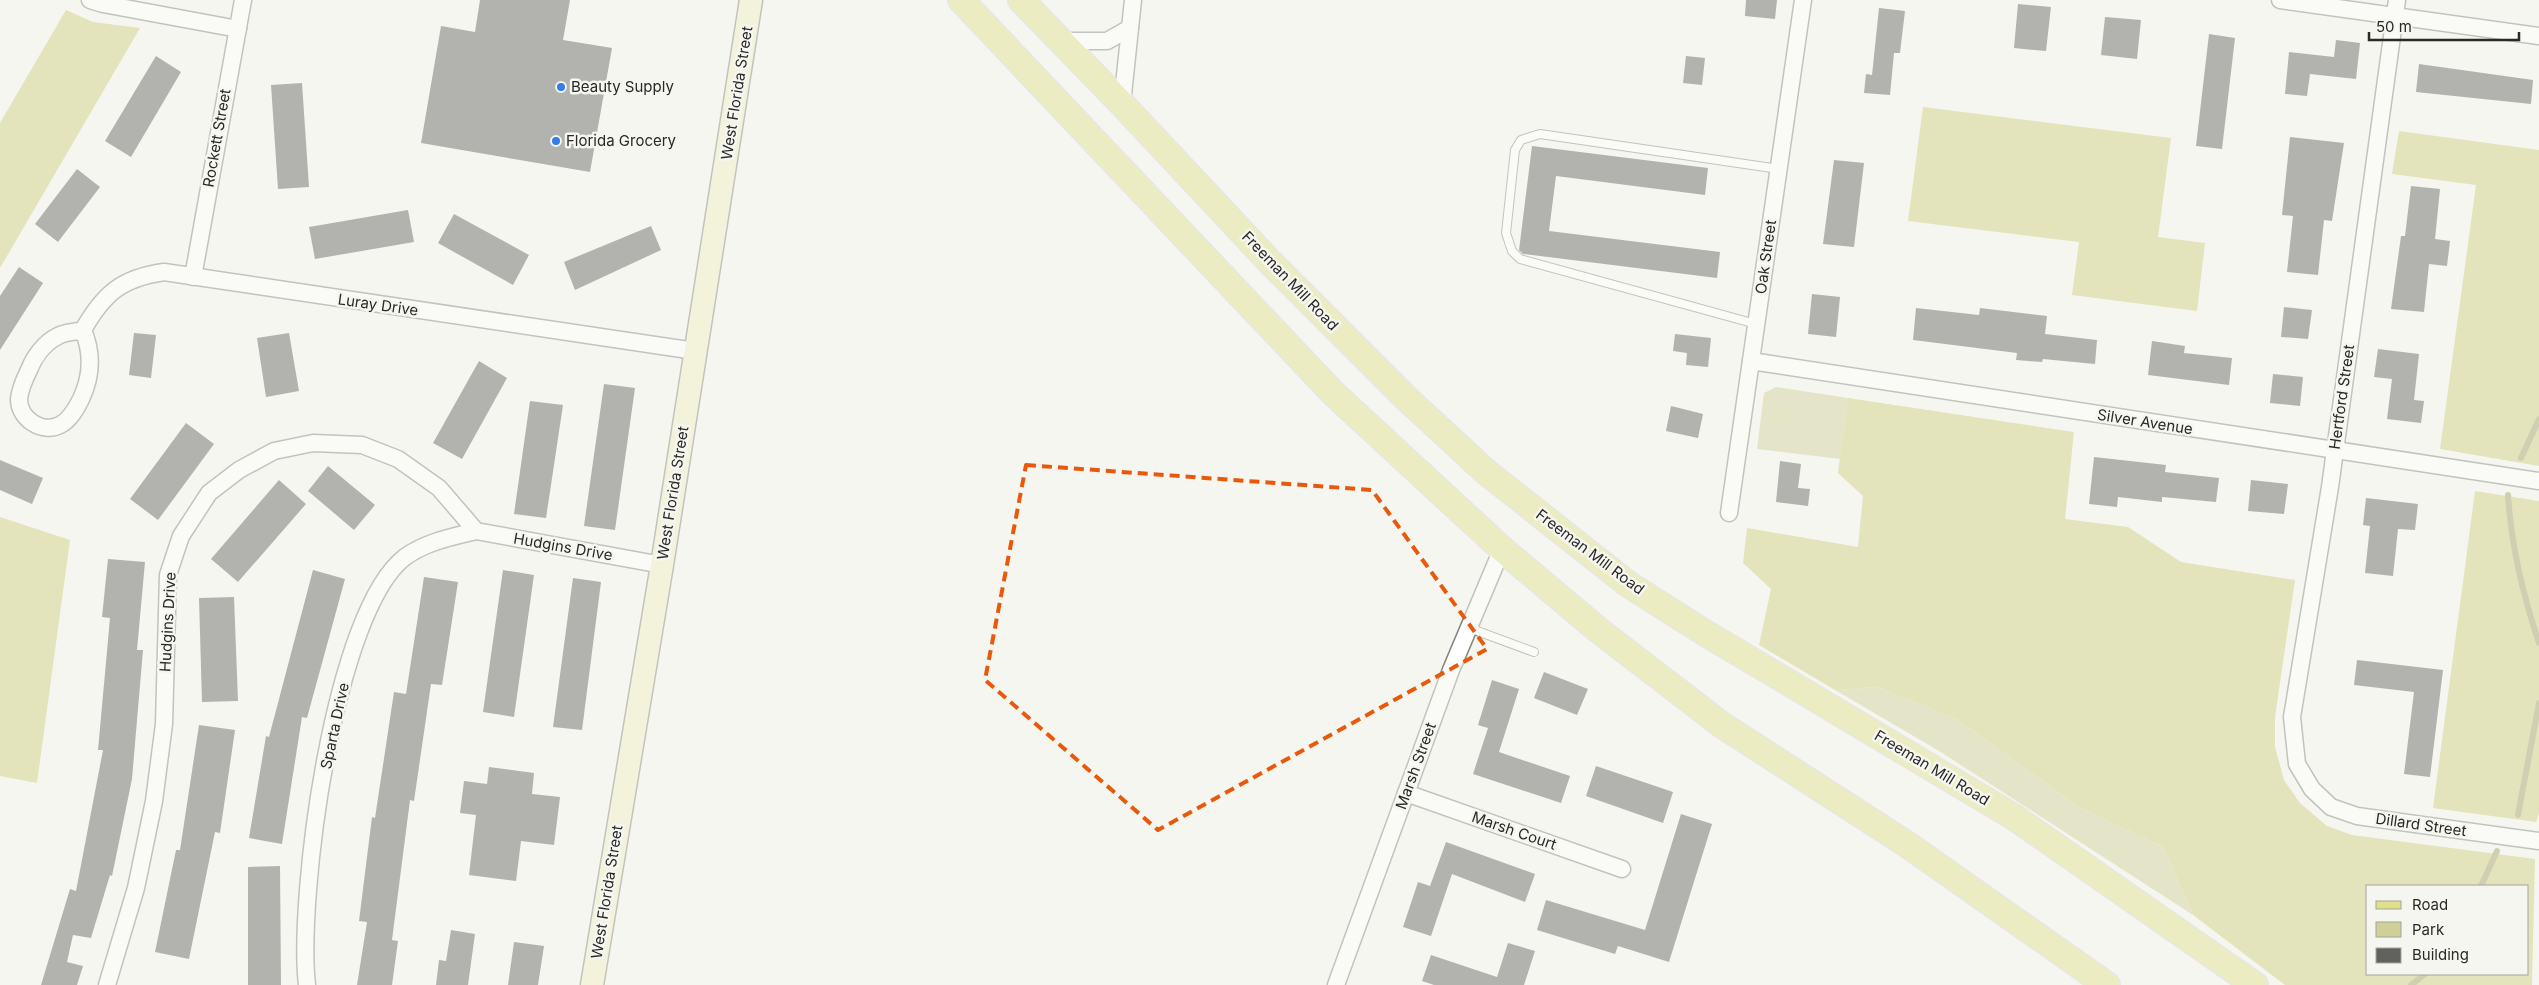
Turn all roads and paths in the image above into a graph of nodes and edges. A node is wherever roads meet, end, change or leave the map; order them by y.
1 (90, 0) edge
2 (243, 0) edge
3 (751, 0) edge
4 (961, 0) edge
5 (1021, 0) edge
6 (1133, 0) edge
7 (1803, 0) edge
8 (2280, 0) edge
9 (2397, 0) edge
10 (2394, 17) junction
11 (1130, 28) junction
12 (238, 29) junction
13 (2539, 36) edge
14 (1061, 41) junction
15 (1122, 104) junction
16 (1779, 169) junction
17 (192, 276) junction
18 (1756, 324) junction
19 (84, 330) junction
20 (695, 352) junction
21 (1751, 361) junction
22 (2334, 451) junction
23 (2539, 481) edge
24 (1729, 513) dead end
25 (476, 530) junction
26 (1502, 549) junction
27 (662, 565) junction
28 (1469, 628) junction
29 (1534, 652) dead end
30 (2312, 789) joint
31 (1406, 793) junction
32 (2539, 841) edge
33 (1622, 869) dead end
34 (107, 985) edge
35 (307, 985) edge
36 (592, 985) edge
37 (1336, 985) edge
38 (2107, 985) edge
39 (2256, 985) edge

1 - 12 street
2 - 12 street, Rockett Street
3 - 20 main road, West Florida Street
4 - 26 main road
5 - 14 main road, Freeman Mill Road
6 - 11 street
7 - 16 street, Oak Street
8 - 10 street
9 - 10 street, Hertford Street
10 - 13 street
10 - 22 street, Hertford Street
11 - 14 street
11 - 15 street
12 - 17 street, Rockett Street
14 - 15 main road, Freeman Mill Road
15 - 39 main road, Freeman Mill Road
16 - 18 street, Oak Street
16 - 18 lane
17 - 19 street, Luray Drive
17 - 20 street, Luray Drive
18 - 21 street, Oak Street
19 - 19 street
20 - 27 main road, West Florida Street
21 - 22 street, Silver Avenue
21 - 24 street, Oak Street
22 - 23 street, Silver Avenue
22 - 30 street, Hertford Street
25 - 27 street, Hudgins Drive
25 - 34 street, Hudgins Drive
25 - 35 street, Sparta Drive
26 - 28 street, Marsh Street
26 - 38 main road
27 - 36 main road, West Florida Street
28 - 29 lane
28 - 31 street, Marsh Street
30 - 32 street, Dillard Street
31 - 33 street, Marsh Court
31 - 37 street, Marsh Street

